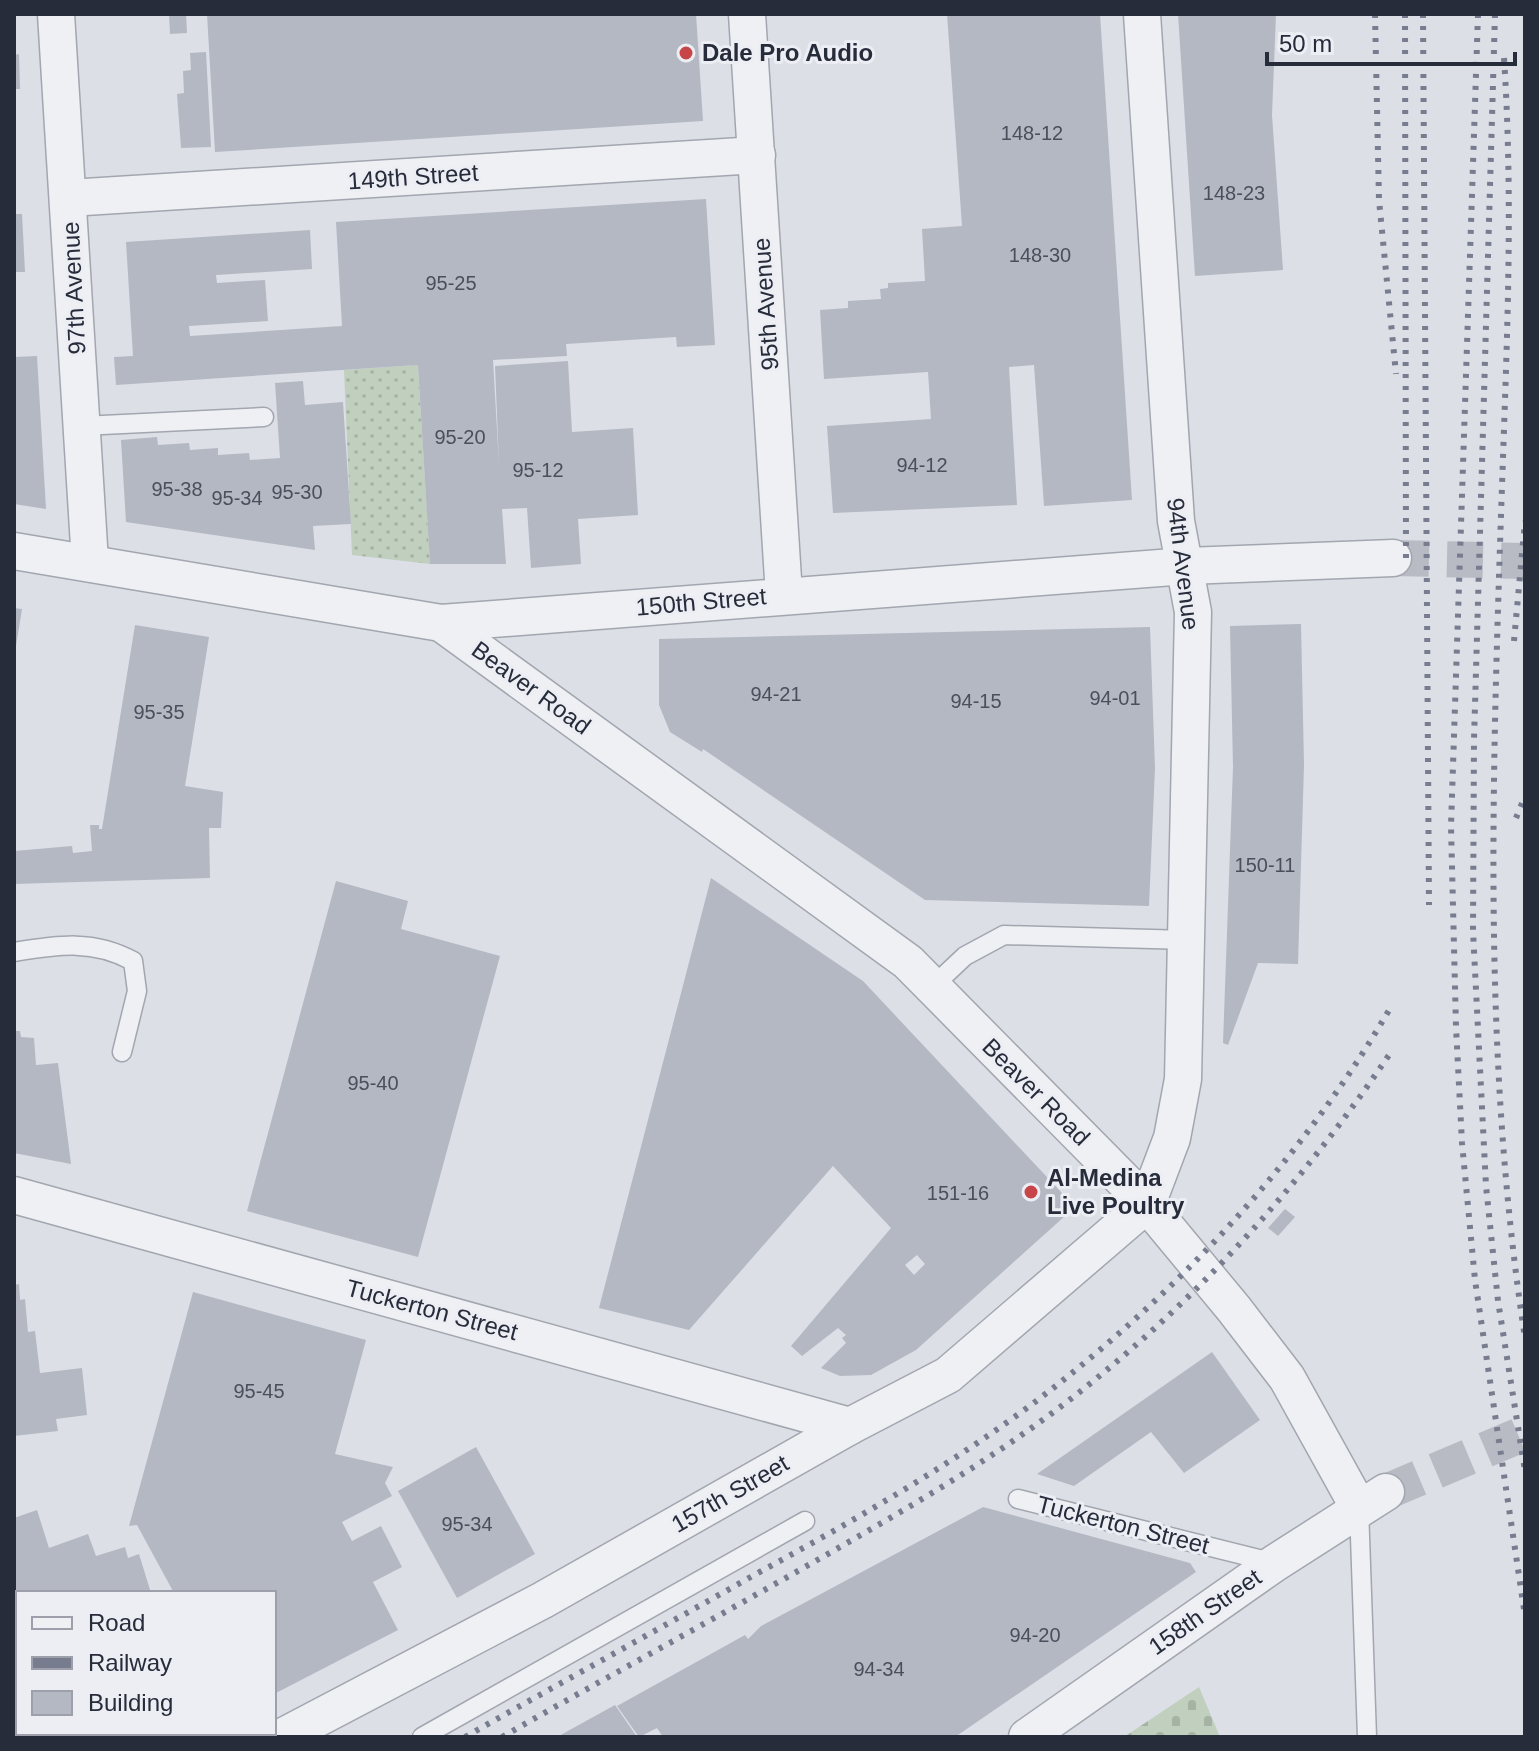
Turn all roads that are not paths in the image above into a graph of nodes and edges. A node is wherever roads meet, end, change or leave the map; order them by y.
1 (56, 14) edge
2 (747, 14) edge
3 (1142, 14) edge
4 (757, 155) junction
5 (69, 198) junction
6 (264, 417) dead end
7 (82, 426) junction
8 (14, 551) edge
9 (1393, 558) tunnel mouth
10 (90, 562) junction
11 (1186, 566) junction
12 (784, 595) junction
13 (441, 623) junction
14 (1188, 940) junction
15 (14, 952) edge
16 (932, 987) junction
17 (122, 1052) dead end
18 (14, 1195) edge
19 (1147, 1204) junction
20 (850, 1426) junction
21 (1018, 1499) dead end
22 (1373, 1500) junction
23 (805, 1521) dead end
24 (1275, 1563) junction
25 (282, 1737) edge
26 (422, 1737) edge
27 (1027, 1737) edge
28 (1367, 1737) edge

1 - 5 street, 97th Avenue
2 - 4 street, 95th Avenue
3 - 11 street, 94th Avenue
4 - 5 street, 149th Street
4 - 12 street, 95th Avenue
5 - 7 street, 97th Avenue
6 - 7 lane
7 - 10 street, 97th Avenue
8 - 10 street, 150th Street
9 - 11 street, 150th Street
10 - 13 street, 150th Street
11 - 12 street, 150th Street
11 - 14 street, 94th Avenue
12 - 13 street, 150th Street
13 - 16 street, Beaver Road
14 - 16 lane
14 - 19 street, 94th Avenue
15 - 17 lane
16 - 19 street, Beaver Road
18 - 20 street, Tuckerton Street
19 - 20 street, 157th Street
19 - 22 street, Beaver Road
20 - 25 street, 157th Street
21 - 24 lane, Tuckerton Street
22 - 24 street, 158th Street
22 - 28 lane, Beaver Road
23 - 26 lane
24 - 27 street, 158th Street

